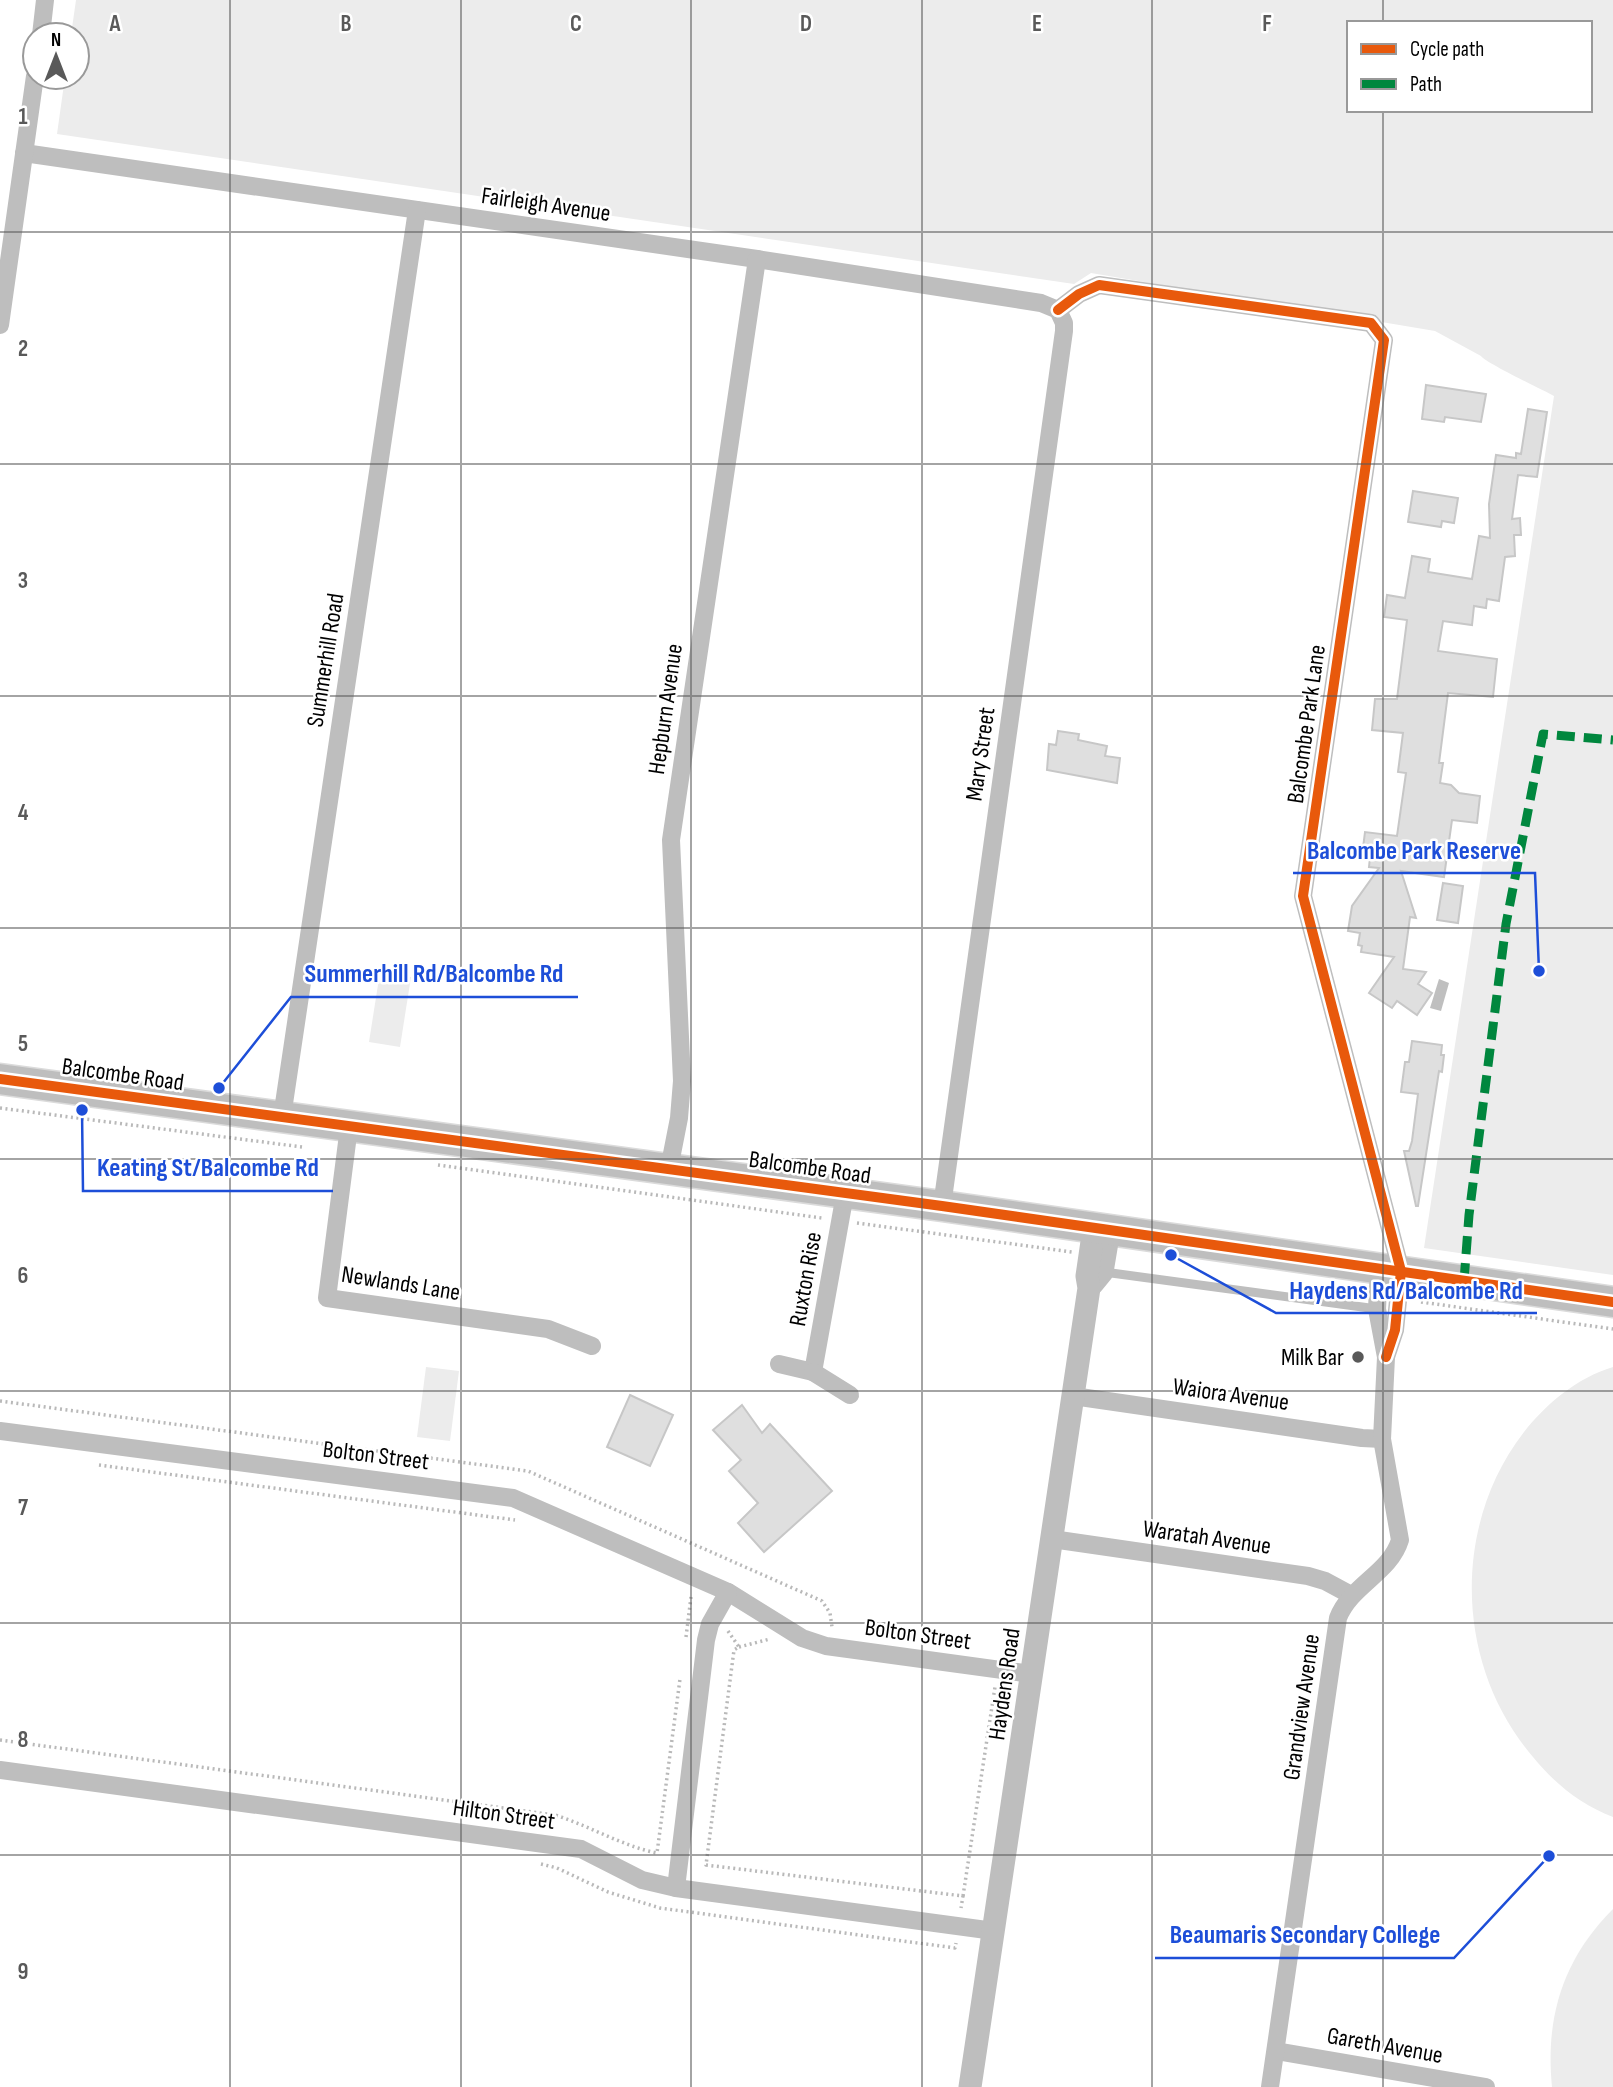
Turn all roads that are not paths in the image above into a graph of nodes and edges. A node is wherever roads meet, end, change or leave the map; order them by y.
1 (46, 0) edge
2 (43, 21) edge
3 (33, 91) edge
4 (24, 153) junction
5 (417, 210) junction
6 (757, 259) junction
7 (3, 290) edge
8 (1058, 310) junction
9 (0, 325) edge
10 (0, 1079) edge
11 (282, 1117) junction
12 (349, 1127) junction
13 (669, 1169) junction
14 (942, 1206) junction
15 (842, 1207) junction
16 (1097, 1254) junction
17 (1393, 1278) junction
18 (1613, 1302) edge
19 (1377, 1309) junction
20 (592, 1346) dead end
21 (1386, 1357) junction
22 (779, 1364) dead end
23 (813, 1372) junction
24 (850, 1395) dead end
25 (1073, 1396) junction
26 (0, 1431) edge
27 (1382, 1439) junction
28 (1052, 1539) junction
29 (728, 1592) junction
30 (1350, 1595) junction
31 (1031, 1674) junction
32 (0, 1770) edge
33 (676, 1888) junction
34 (994, 1931) junction
35 (1276, 2051) junction
36 (970, 2087) edge
37 (1270, 2087) edge
38 (1486, 2087) edge

1 - 2 street
3 - 4 street
4 - 5 street, Fairleigh Avenue
4 - 7 street
5 - 6 street, Fairleigh Avenue
5 - 11 street, Summerhill Road
6 - 8 street, Fairleigh Avenue
6 - 13 street, Hepburn Avenue
7 - 9 street
8 - 14 street, Mary Street
8 - 17 street, Balcombe Park Lane
10 - 11 main road, Balcombe Road
11 - 12 main road, Balcombe Road
12 - 13 main road, Balcombe Road
12 - 20 street, Newlands Lane
13 - 15 main road, Balcombe Road
14 - 15 main road, Balcombe Road
14 - 16 main road, Balcombe Road
15 - 23 street, Ruxton Rise
16 - 17 main road, Balcombe Road
16 - 19 lane
16 - 25 street, Haydens Road
17 - 18 main road, Balcombe Road
17 - 19 street, Grandview Avenue
17 - 21 street, Grandview Avenue
19 - 21 street, Grandview Avenue
21 - 27 street, Grandview Avenue
22 - 23 street
23 - 24 street
25 - 27 street, Waiora Avenue
25 - 28 street, Haydens Road
26 - 29 street, Bolton Street
27 - 30 street, Grandview Avenue
28 - 30 street, Waratah Avenue
28 - 31 street, Haydens Road
29 - 31 street, Bolton Street
29 - 33 street
30 - 35 street, Grandview Avenue
31 - 34 street, Haydens Road
32 - 33 street, Hilton Street
33 - 34 street, Hilton Street
34 - 36 street, Haydens Road
35 - 37 street, Grandview Avenue
35 - 38 street, Gareth Avenue

